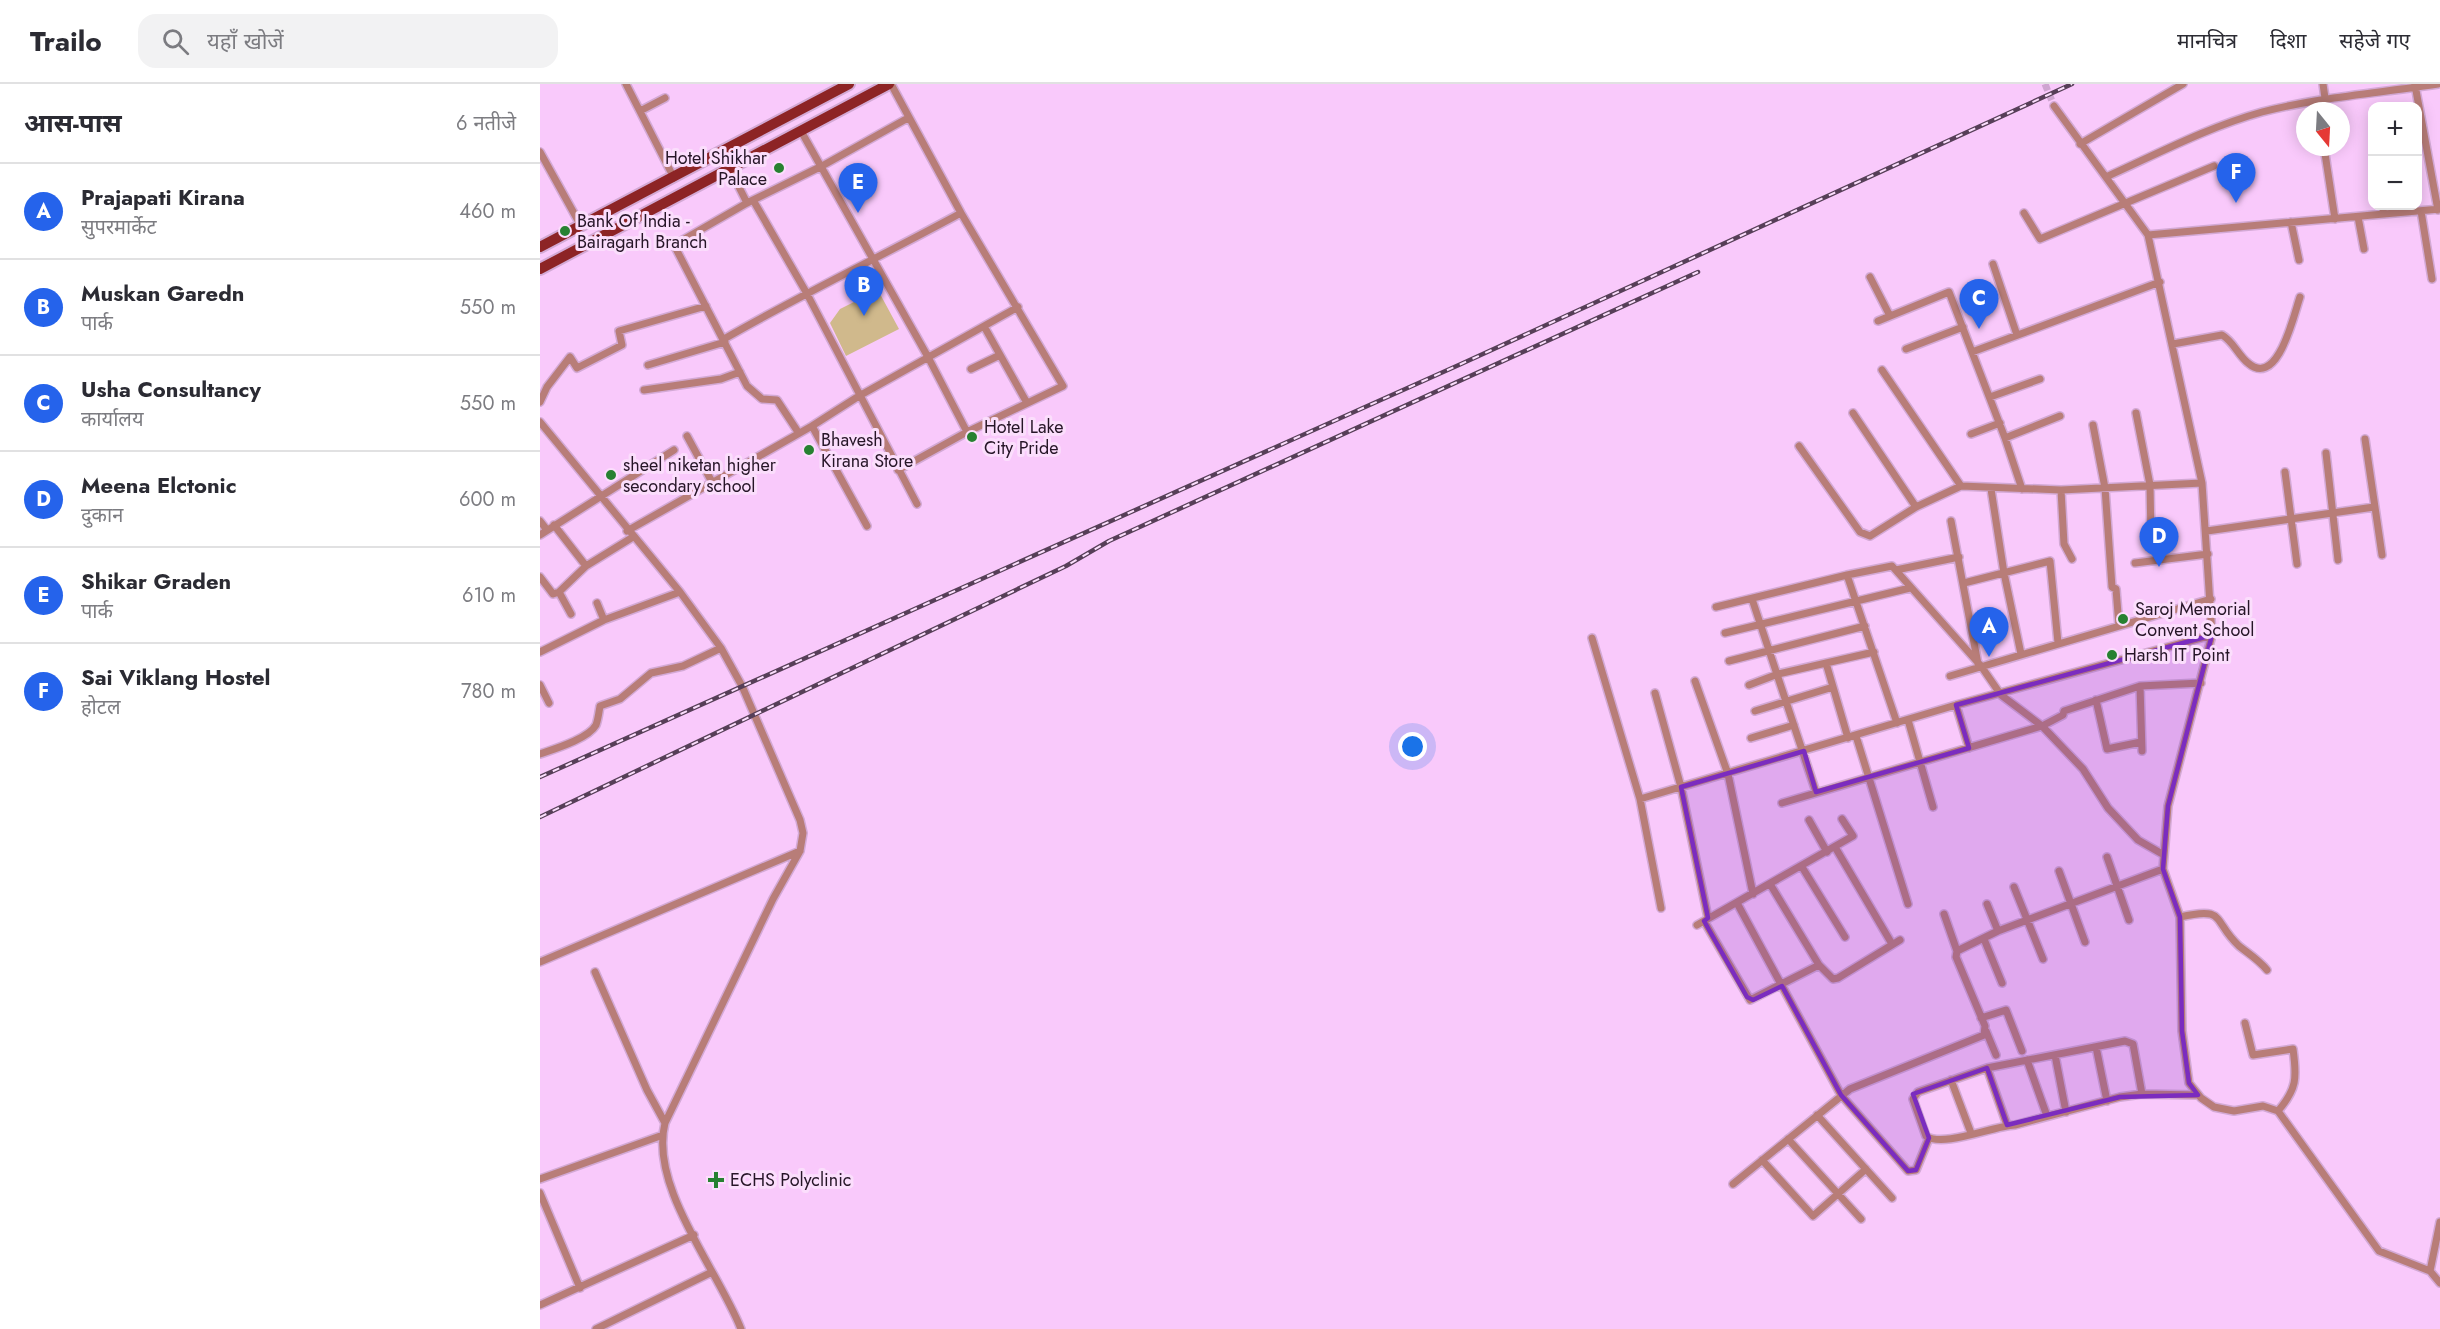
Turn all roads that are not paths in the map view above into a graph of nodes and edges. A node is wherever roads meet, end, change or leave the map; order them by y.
1 (626, 84) edge
2 (849, 84) edge
3 (890, 84) edge
4 (2183, 84) edge
5 (2323, 84) edge
6 (2438, 84) edge
7 (2415, 86) edge
8 (666, 98) dead end
9 (2322, 100) junction
10 (2054, 106) tunnel mouth
11 (640, 111) junction
12 (909, 118) junction
13 (801, 131) junction
14 (2080, 144) junction
15 (540, 152) edge
16 (2325, 156) edge
17 (822, 166) junction
18 (2214, 166) dead end
19 (730, 170) junction
20 (2106, 177) junction
21 (674, 178) junction
22 (750, 201) junction
23 (2124, 204) junction
24 (2439, 209) edge
25 (2383, 210) edge
26 (2421, 211) junction
27 (962, 213) junction
28 (2024, 213) dead end
29 (2384, 214) junction
30 (2358, 217) junction
31 (2335, 219) junction
32 (2291, 222) junction
33 (581, 225) junction
34 (2148, 235) junction
35 (540, 247) edge
36 (2364, 249) dead end
37 (874, 260) junction
38 (2299, 260) dead end
39 (1994, 264) dead end
40 (540, 269) edge
41 (1870, 277) dead end
42 (2432, 279) dead end
43 (2160, 282) junction
44 (806, 292) junction
45 (2300, 297) dead end
46 (706, 306) junction
47 (1018, 307) junction
48 (1890, 316) junction
49 (1878, 321) dead end
50 (1963, 327) junction
51 (985, 328) junction
52 (2017, 334) junction
53 (725, 340) junction
54 (2173, 344) junction
55 (1906, 349) dead end
56 (1972, 352) junction
57 (1000, 355) junction
58 (928, 357) junction
59 (648, 366) dead end
60 (971, 369) dead end
61 (1882, 370) dead end
62 (740, 372) junction
63 (2040, 379) dead end
64 (644, 390) dead end
65 (859, 396) junction
66 (1990, 397) junction
67 (540, 402) edge
68 (1027, 403) junction
69 (1853, 413) dead end
70 (2136, 413) dead end
71 (2061, 416) dead end
72 (540, 422) edge
73 (2000, 423) junction
74 (2093, 425) dead end
75 (812, 426) junction
76 (798, 432) junction
77 (967, 432) junction
78 (1971, 434) dead end
79 (687, 436) dead end
80 (2005, 438) junction
81 (2365, 439) dead end
82 (1799, 446) dead end
83 (674, 450) dead end
84 (2326, 453) dead end
85 (898, 470) junction
86 (2285, 472) dead end
87 (712, 482) junction
88 (2202, 483) junction
89 (2150, 485) junction
90 (1961, 486) junction
91 (2105, 488) junction
92 (1991, 489) junction
93 (2022, 489) junction
94 (2061, 490) junction
95 (600, 496) junction
96 (917, 504) dead end
97 (1916, 507) junction
98 (2374, 507) junction
99 (2334, 513) junction
100 (2291, 519) junction
101 (540, 521) edge
102 (1952, 521) dead end
103 (867, 526) dead end
104 (551, 527) junction
105 (627, 531) junction
106 (2207, 531) junction
107 (540, 535) edge
108 (633, 537) junction
109 (2151, 537) dead end
110 (2208, 554) junction
111 (2382, 555) dead end
112 (1959, 557) junction
113 (2072, 559) dead end
114 (2338, 560) dead end
115 (2135, 563) dead end
116 (2296, 564) dead end
117 (586, 566) junction
118 (1896, 570) junction
119 (2004, 573) junction
120 (1847, 575) junction
121 (540, 577) edge
122 (1964, 583) junction
123 (1910, 588) junction
124 (559, 592) junction
125 (680, 592) junction
126 (1752, 599) junction
127 (2211, 599) junction
128 (1856, 602) junction
129 (597, 603) dead end
130 (1716, 608) dead end
131 (571, 614) dead end
132 (604, 620) junction
133 (1760, 623) junction
134 (1865, 626) junction
135 (2119, 626) junction
136 (1725, 633) dead end
137 (2212, 635) junction
138 (1592, 638) dead end
139 (2058, 643) junction
140 (721, 648) junction
141 (1769, 650) junction
142 (540, 652) edge
143 (1874, 652) junction
144 (2021, 654) junction
145 (1729, 660) dead end
146 (1826, 663) junction
147 (1979, 665) junction
148 (1778, 674) junction
149 (1950, 676) dead end
150 (1695, 681) dead end
151 (2201, 683) junction
152 (540, 685) edge
153 (1749, 685) dead end
154 (2140, 686) junction
155 (1833, 687) junction
156 (1655, 693) dead end
157 (2001, 694) junction
158 (2096, 700) junction
159 (1787, 701) junction
160 (549, 703) dead end
161 (1956, 705) junction
162 (1755, 711) dead end
163 (1908, 720) junction
164 (1897, 723) junction
165 (1794, 725) junction
166 (2042, 726) junction
167 (1852, 737) junction
168 (1751, 738) dead end
169 (2141, 742) junction
170 (1969, 748) junction
171 (1804, 751) junction
172 (2142, 751) dead end
173 (540, 754) edge
174 (1919, 762) junction
175 (1728, 774) junction
176 (1868, 777) junction
177 (1681, 787) junction
178 (1816, 792) junction
179 (1640, 799) junction
180 (1782, 802) dead end
181 (1933, 807) dead end
182 (1842, 819) dead end
183 (1809, 820) dead end
184 (1835, 847) junction
185 (800, 851) junction
186 (1827, 852) junction
187 (2164, 855) junction
188 (2106, 857) dead end
189 (1802, 867) junction
190 (2163, 869) junction
191 (2059, 871) dead end
192 (1770, 884) junction
193 (2014, 887) dead end
194 (2117, 887) junction
195 (1753, 894) junction
196 (1737, 903) junction
197 (1908, 904) dead end
198 (1987, 904) dead end
199 (2071, 904) junction
200 (1661, 908) dead end
201 (1944, 914) dead end
202 (2180, 917) junction
203 (1706, 920) junction
204 (2128, 920) dead end
205 (2027, 921) junction
206 (1697, 925) dead end
207 (1998, 932) junction
208 (1845, 937) dead end
209 (1984, 939) junction
210 (1900, 940) dead end
211 (2085, 942) dead end
212 (1892, 944) junction
213 (1957, 951) junction
214 (2043, 959) dead end
215 (540, 962) edge
216 (1820, 965) junction
217 (2267, 970) dead end
218 (595, 972) dead end
219 (2002, 983) dead end
220 (1782, 986) junction
221 (1981, 1018) junction
222 (2245, 1023) dead end
223 (1986, 1031) junction
224 (2096, 1047) junction
225 (2022, 1051) dead end
226 (1996, 1055) dead end
227 (2055, 1055) junction
228 (2027, 1060) junction
229 (1987, 1068) junction
230 (1951, 1080) junction
231 (2142, 1094) junction
232 (1841, 1095) junction
233 (2198, 1095) junction
234 (2107, 1101) junction
235 (2278, 1111) junction
236 (2066, 1112) junction
237 (1817, 1115) junction
238 (2047, 1116) junction
239 (665, 1123) junction
240 (2007, 1125) junction
241 (1971, 1133) junction
242 (663, 1135) junction
243 (1929, 1138) junction
244 (1788, 1139) junction
245 (1762, 1160) junction
246 (1866, 1168) junction
247 (540, 1179) edge
248 (1733, 1184) dead end
249 (540, 1193) edge
250 (1838, 1194) junction
251 (1892, 1198) dead end
252 (1861, 1219) dead end
253 (2440, 1222) edge
254 (694, 1235) junction
255 (2430, 1271) junction
256 (712, 1272) junction
257 (2440, 1282) edge
258 (580, 1288) junction
259 (540, 1305) edge
260 (596, 1329) edge
261 (741, 1329) edge

1 - 11 street
2 - 21 main road
3 - 12 street
3 - 13 main road
4 - 14 street
5 - 9 street
6 - 7 street
7 - 9 street
7 - 24 street
8 - 11 street
9 - 20 street
10 - 14 street
11 - 21 street
12 - 17 street
12 - 27 street
13 - 17 street
13 - 19 main road
14 - 20 street
15 - 33 street
16 - 31 street
17 - 22 street
17 - 37 street
18 - 23 street
19 - 22 street
19 - 40 main road
20 - 23 street
21 - 33 main road
22 - 44 street
22 - 46 street
23 - 28 street
23 - 34 street
24 - 26 street
25 - 29 street
26 - 29 street
26 - 42 street
27 - 37 street
27 - 47 street
29 - 30 street
30 - 31 street
30 - 36 street
31 - 32 street
32 - 34 street
32 - 38 street
33 - 35 main road
34 - 43 street
37 - 44 street
37 - 58 street
39 - 52 street
41 - 48 street
43 - 52 street
43 - 54 street
44 - 53 street
44 - 65 street
45 - 54 street
46 - 53 street
46 - 67 street
47 - 51 street
47 - 68 street
48 - 49 street
48 - 50 street
50 - 55 street
50 - 56 street
51 - 57 street
51 - 58 street
52 - 56 street
53 - 59 street
53 - 62 street
54 - 88 street
56 - 66 street
57 - 60 street
57 - 68 street
58 - 65 street
58 - 77 street
61 - 90 street
62 - 64 street
62 - 76 street
63 - 66 street
65 - 75 street
65 - 85 street
66 - 73 street
68 - 77 street
69 - 97 street
70 - 89 street
71 - 80 street
72 - 95 street
73 - 78 street
73 - 80 street
74 - 91 street
75 - 76 street
75 - 103 street
76 - 87 street
77 - 85 street
79 - 87 street
80 - 93 street
81 - 98 street
82 - 97 street
83 - 95 street
84 - 99 street
85 - 96 street
86 - 100 street
87 - 105 street
88 - 89 street
88 - 106 street
89 - 91 street
89 - 109 street
90 - 92 street
90 - 97 street
91 - 94 street
91 - 135 street
92 - 93 street
92 - 119 street
93 - 94 street
94 - 113 street
95 - 104 street
95 - 105 street
98 - 99 street
98 - 111 street
99 - 100 street
99 - 114 street
100 - 106 street
100 - 116 street
101 - 104 street
102 - 112 street
104 - 107 street
104 - 117 street
105 - 108 street
106 - 110 street
108 - 117 street
108 - 125 street
110 - 115 street
110 - 127 street
112 - 118 street
112 - 122 street
117 - 124 street
118 - 120 street
118 - 123 street
119 - 122 street
119 - 139 street
119 - 144 street
120 - 126 street
120 - 128 street
121 - 124 street
122 - 147 street
123 - 128 street
123 - 147 street
124 - 131 street
125 - 132 street
125 - 140 street
126 - 130 street
126 - 133 street
127 - 135 street
127 - 137 street
128 - 133 street
128 - 134 street
129 - 132 street
132 - 142 street
133 - 136 street
133 - 141 street
134 - 141 street
134 - 143 street
135 - 139 street
137 - 151 street
137 - 157 street
138 - 179 street
139 - 144 street
140 - 173 street
140 - 185 street
141 - 145 street
141 - 148 street
143 - 146 street
143 - 164 street
144 - 147 street
146 - 148 street
146 - 155 street
147 - 149 street
147 - 157 street
148 - 153 street
148 - 159 street
150 - 175 street
151 - 154 street
151 - 187 street
152 - 160 street
154 - 158 street
154 - 169 street
155 - 159 street
155 - 167 street
156 - 177 street
157 - 161 street
157 - 166 street
158 - 166 street
158 - 169 street
159 - 162 street
159 - 165 street
161 - 163 street
161 - 170 street
163 - 164 street
163 - 174 street
164 - 167 street
165 - 168 street
165 - 171 street
166 - 170 street
166 - 187 street
167 - 171 street
167 - 176 street
169 - 172 street
170 - 174 street
171 - 175 street
171 - 178 street
174 - 176 street
174 - 181 street
175 - 177 street
175 - 195 street
176 - 178 street
176 - 197 street
177 - 179 street
177 - 203 street
178 - 180 street
179 - 200 street
182 - 184 street
183 - 186 street
184 - 186 street
184 - 212 street
185 - 215 street
185 - 239 street
186 - 189 street
187 - 190 street
188 - 194 street
189 - 192 street
189 - 208 street
190 - 194 street
190 - 202 street
191 - 199 street
192 - 195 street
192 - 216 street
193 - 205 street
194 - 199 street
194 - 204 street
195 - 196 street
196 - 203 street
196 - 220 street
198 - 207 street
199 - 205 street
199 - 211 street
201 - 213 street
202 - 217 street
202 - 233 street
203 - 206 street
203 - 220 street
205 - 207 street
205 - 214 street
207 - 209 street
209 - 213 street
209 - 219 street
210 - 212 street
212 - 216 street
213 - 221 street
216 - 220 street
218 - 239 street
220 - 232 street
221 - 223 street
221 - 225 street
222 - 235 street
223 - 226 street
223 - 232 street
224 - 227 street
224 - 231 street
224 - 234 street
227 - 228 street
227 - 236 street
228 - 229 street
228 - 238 street
229 - 230 street
229 - 240 street
230 - 241 street
230 - 243 street
231 - 233 street
231 - 234 street
232 - 237 street
232 - 243 street
233 - 235 street
234 - 236 street
235 - 255 street
236 - 238 street
237 - 244 street
237 - 246 street
238 - 240 street
239 - 242 street
240 - 241 street
241 - 243 street
242 - 247 street
242 - 254 street
244 - 245 street
244 - 250 street
245 - 248 street
245 - 250 street
246 - 250 street
246 - 251 street
249 - 258 street
250 - 252 street
253 - 255 street
254 - 256 street
254 - 258 street
255 - 257 street
256 - 260 street
256 - 261 street
258 - 259 street

